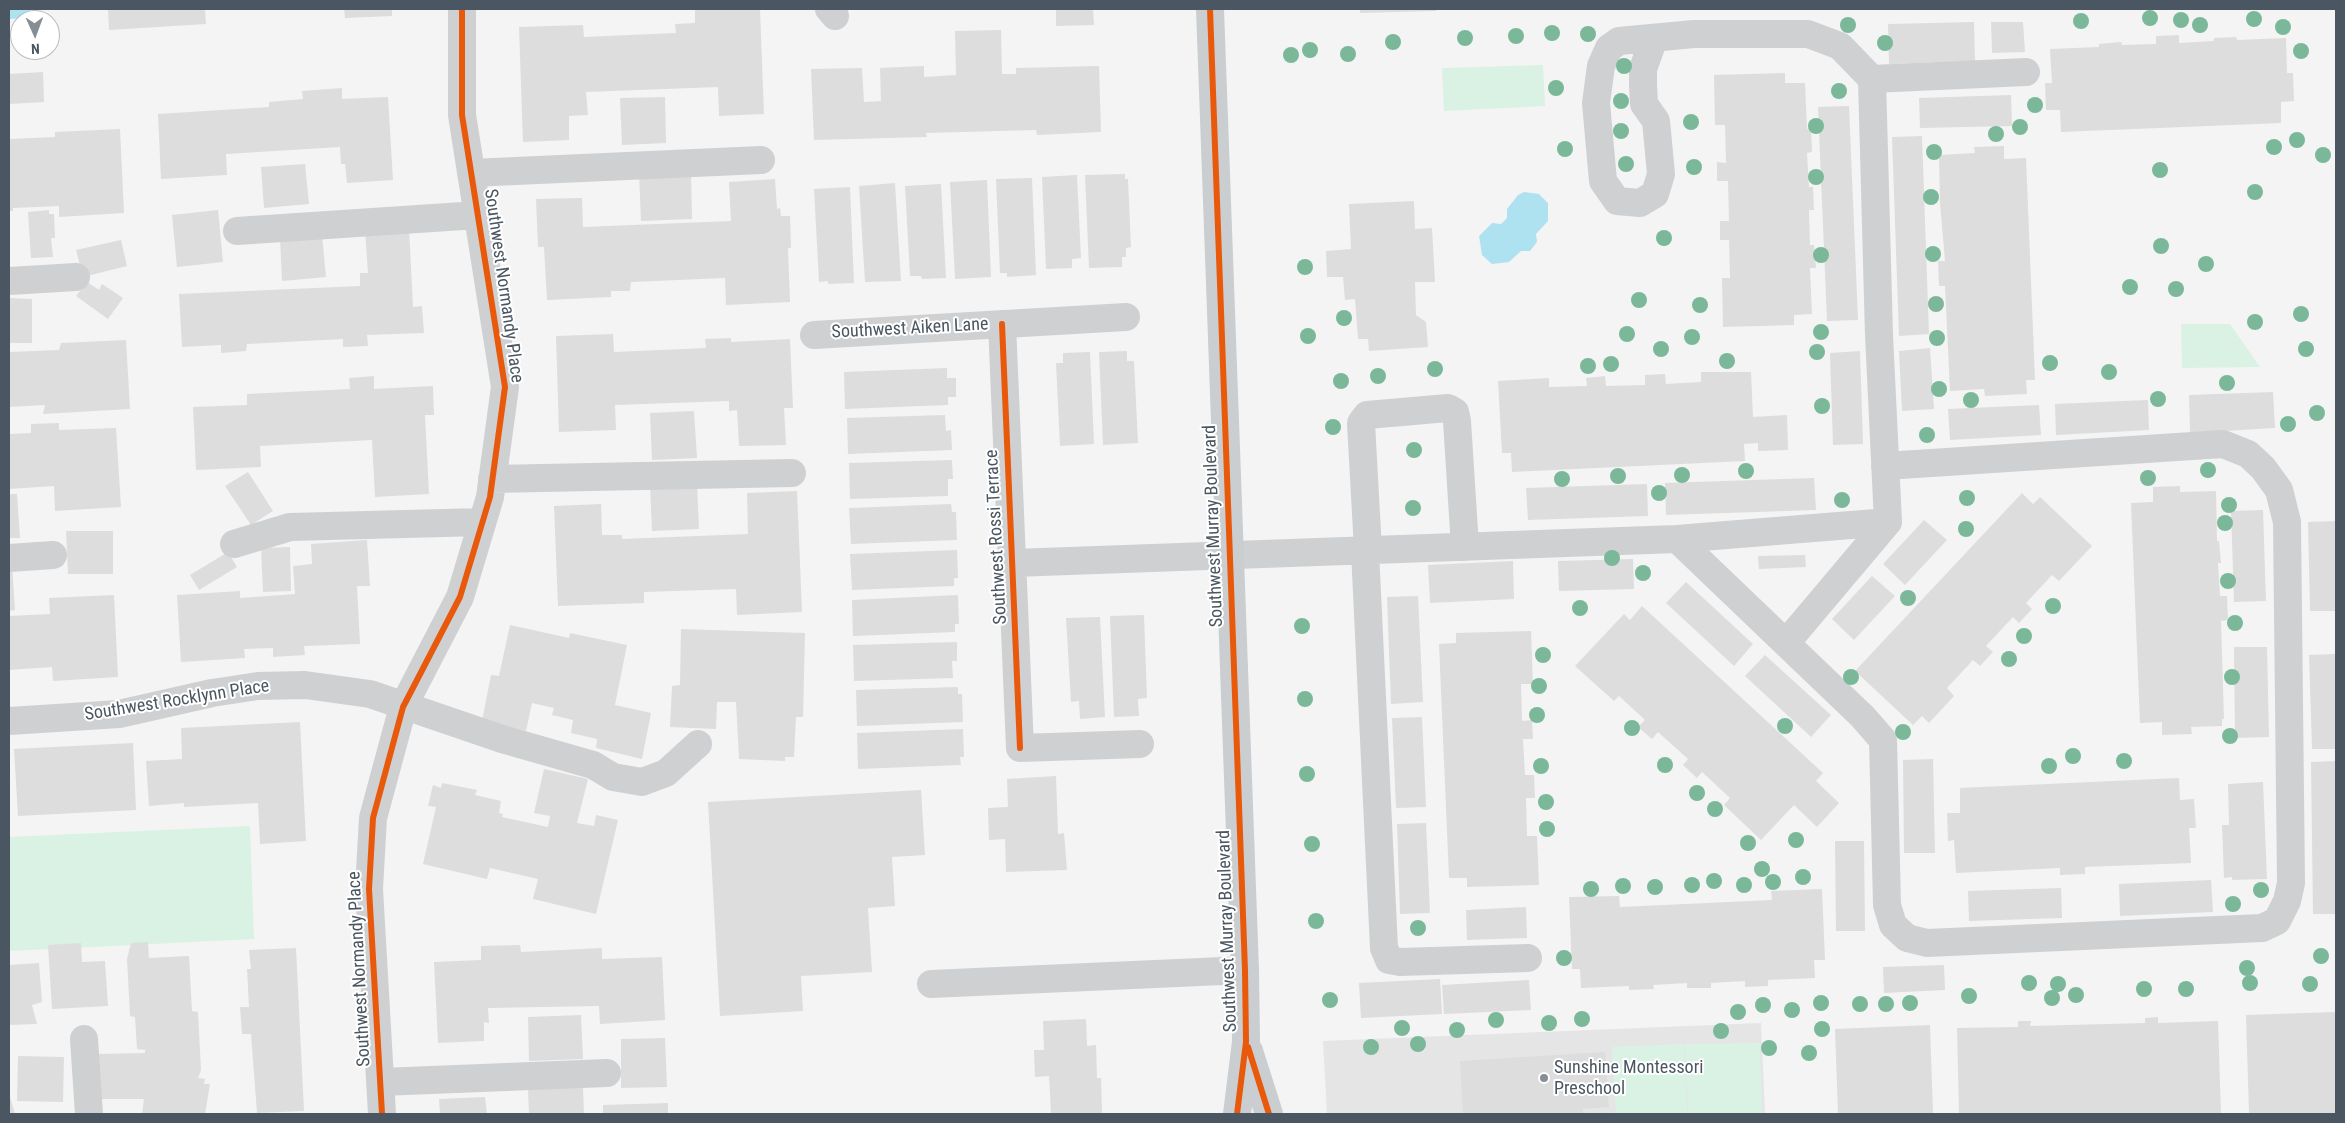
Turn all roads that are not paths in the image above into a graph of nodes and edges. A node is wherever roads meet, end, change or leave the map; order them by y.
1 (462, 9) edge
2 (1210, 9) edge
3 (1654, 38) junction
4 (2026, 72) dead end
5 (1872, 79) junction
6 (761, 160) dead end
7 (471, 173) junction
8 (478, 215) junction
9 (237, 231) dead end
10 (76, 277) dead end
11 (9, 281) edge
12 (1126, 318) dead end
13 (1002, 324) junction
14 (814, 334) dead end
15 (1885, 466) junction
16 (792, 473) dead end
17 (492, 479) junction
18 (482, 522) junction
19 (1888, 522) junction
20 (1677, 540) junction
21 (234, 544) dead end
22 (1465, 548) junction
23 (1366, 551) junction
24 (53, 555) dead end
25 (1230, 555) junction
26 (9, 558) edge
27 (1014, 563) junction
28 (1786, 643) junction
29 (403, 707) junction
30 (9, 721) edge
31 (698, 744) dead end
32 (1140, 744) dead end
33 (1528, 958) dead end
34 (1245, 970) junction
35 (931, 984) dead end
36 (84, 1040) dead end
37 (1246, 1042) junction
38 (607, 1073) dead end
39 (381, 1082) junction
40 (89, 1114) edge
41 (382, 1114) edge
42 (1237, 1114) edge
43 (1269, 1114) edge

1 - 7 street, Southwest Normandy Place
2 - 25 main road, Southwest Murray Boulevard
3 - 3 street
3 - 5 street
4 - 5 street
5 - 15 street
6 - 7 street
7 - 8 street, Southwest Normandy Place
8 - 9 street
8 - 17 street, Southwest Normandy Place
10 - 11 street
12 - 13 street, Southwest Aiken Lane
13 - 14 street, Southwest Aiken Lane
13 - 27 street, Southwest Rossi Terrace
15 - 19 street
15 - 28 street
16 - 17 street
17 - 18 street, Southwest Normandy Place
18 - 21 street
18 - 29 street, Southwest Normandy Place
19 - 20 street
19 - 28 street
20 - 22 street
20 - 28 street
22 - 23 street
22 - 23 street
23 - 25 street
23 - 33 street
24 - 26 street
25 - 27 street
25 - 34 main road, Southwest Murray Boulevard
27 - 32 street, Southwest Rossi Terrace
29 - 30 street, Southwest Rocklynn Place
29 - 31 street, Southwest Rocklynn Place
29 - 39 street, Southwest Normandy Place
34 - 35 street
34 - 37 main road, Southwest Murray Boulevard
36 - 40 street
37 - 42 main road, Southwest Murray Boulevard
37 - 43 main road, Southwest Murray Boulevard
38 - 39 street
39 - 41 street, Southwest Normandy Place

